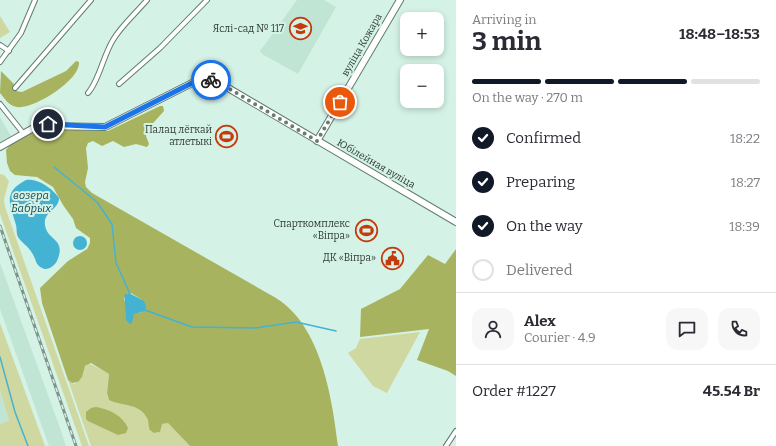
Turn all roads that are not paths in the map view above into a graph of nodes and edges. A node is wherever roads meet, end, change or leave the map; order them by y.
1 (34, 0) edge
2 (91, 0) edge
3 (147, 0) edge
4 (208, 0) edge
5 (400, 0) edge
6 (0, 45) edge
7 (9, 51) junction
8 (0, 62) edge
9 (119, 84) dead end
10 (15, 88) dead end
11 (88, 93) dead end
12 (0, 104) edge
13 (23, 133) junction
14 (317, 141) junction
15 (0, 148) edge
16 (456, 222) edge
17 (456, 431) edge
18 (446, 446) edge

1 - 7 street
2 - 10 street
3 - 11 street
4 - 9 street
5 - 14 street, вуліца Кожара
6 - 7 street
7 - 8 street
12 - 13 street
13 - 14 street, Юбілейная вуліца
13 - 15 street, Юбілейная вуліца
14 - 16 street, Юбілейная вуліца
17 - 18 street

